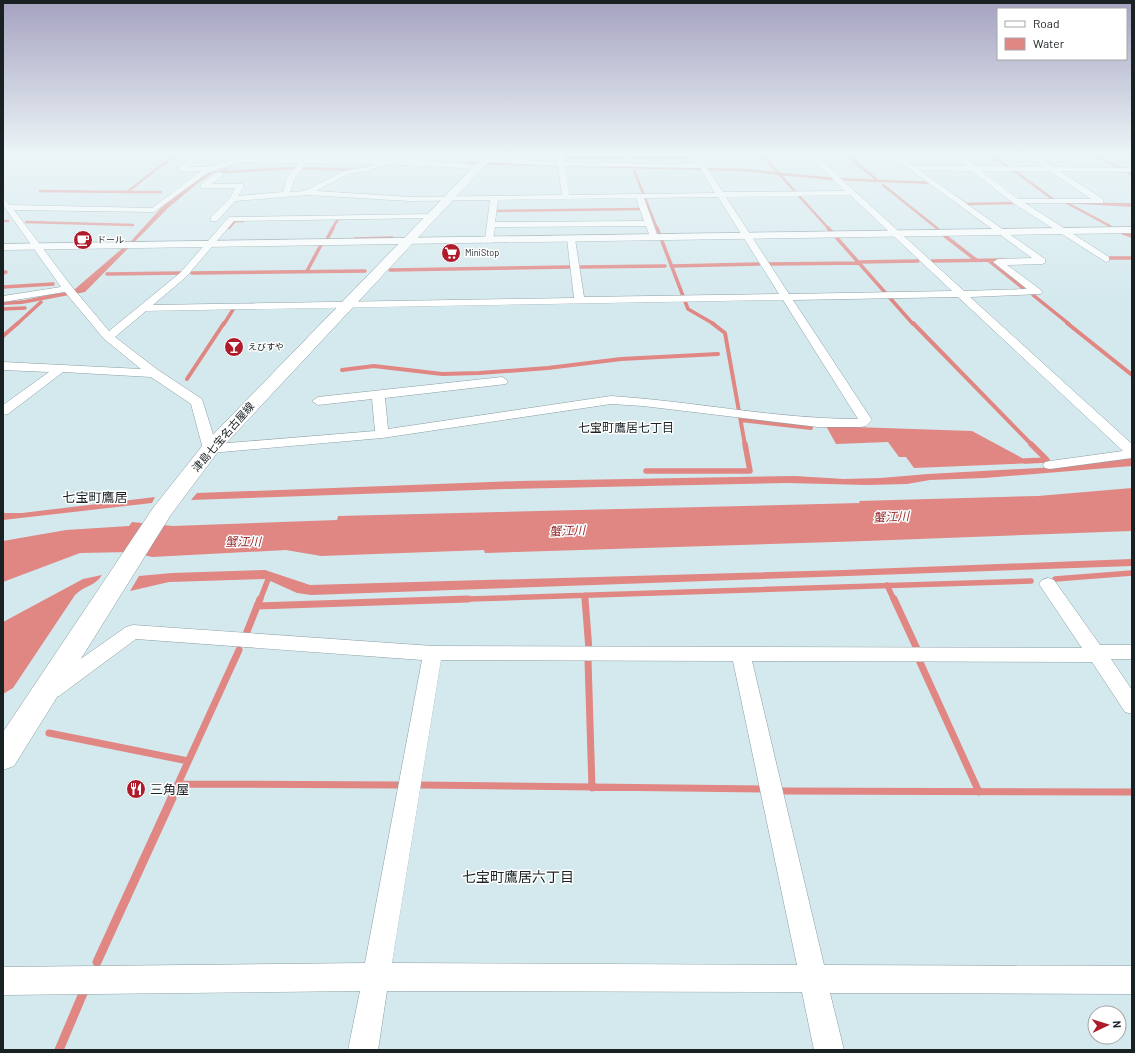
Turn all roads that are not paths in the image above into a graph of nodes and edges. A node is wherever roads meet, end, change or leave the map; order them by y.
1 (6, 204) edge
2 (44, 204) edge
3 (162, 204) edge
4 (228, 204) edge
5 (443, 204) edge
6 (493, 204) edge
7 (645, 204) edge
8 (727, 204) edge
9 (864, 204) edge
10 (961, 204) edge
11 (1021, 204) edge
12 (432, 216) junction
13 (232, 219) junction
14 (649, 222) junction
15 (491, 224) junction
16 (1062, 231) junction
17 (1129, 231) edge
18 (1000, 232) junction
19 (895, 233) junction
20 (747, 236) junction
21 (658, 237) junction
22 (571, 239) junction
23 (489, 240) junction
24 (408, 241) junction
25 (210, 244) junction
26 (3, 247) edge
27 (36, 247) junction
28 (1106, 259) dead end
29 (70, 292) junction
30 (961, 294) junction
31 (785, 297) junction
32 (3, 299) edge
33 (579, 300) junction
34 (346, 304) junction
35 (142, 308) junction
36 (108, 337) junction
37 (3, 366) edge
38 (60, 369) junction
39 (154, 373) junction
40 (502, 381) dead end
41 (378, 395) junction
42 (318, 401) dead end
43 (3, 411) edge
44 (382, 434) junction
45 (210, 449) junction
46 (1132, 453) edge
47 (1050, 464) dead end
48 (1048, 584) dead end
49 (1132, 652) edge
50 (433, 653) junction
51 (1096, 653) junction
52 (741, 655) junction
53 (41, 698) junction
54 (1132, 706) edge
55 (3, 757) edge
56 (376, 977) junction
57 (814, 980) junction
58 (1132, 980) edge
59 (3, 981) edge
60 (363, 1050) edge
61 (829, 1050) edge

1 - 27 street
2 - 3 street
4 - 13 street
5 - 12 main road, 津島七宝名古屋線
6 - 15 street
7 - 14 street
8 - 20 street
9 - 19 street
10 - 18 street
11 - 16 street
12 - 13 street
12 - 24 main road, 津島七宝名古屋線
13 - 25 street
14 - 15 street
14 - 21 street
15 - 23 street
16 - 17 street
16 - 18 street
16 - 28 street
18 - 19 street
18 - 30 street
19 - 20 street
19 - 30 street
20 - 21 street
20 - 31 street
21 - 22 street
22 - 23 street
22 - 33 street
23 - 24 street
24 - 25 street
24 - 34 main road, 津島七宝名古屋線
25 - 27 street
25 - 35 street
26 - 27 street
27 - 29 street
29 - 32 street
29 - 36 street
30 - 31 street
30 - 46 street
31 - 33 street
31 - 44 street
33 - 34 street
34 - 35 street
34 - 45 main road, 津島七宝名古屋線
35 - 36 street
36 - 39 street
37 - 38 street
38 - 39 street
38 - 43 street
39 - 45 street
40 - 41 street
41 - 42 street
41 - 44 street
44 - 45 street
45 - 53 main road, 津島七宝名古屋線
46 - 47 street
48 - 51 street
49 - 51 street
50 - 52 street
50 - 53 street
50 - 56 street
51 - 52 street
51 - 54 street
52 - 57 street
53 - 55 main road, 津島七宝名古屋線
56 - 57 street
56 - 59 street
56 - 60 street
57 - 58 street
57 - 61 street

